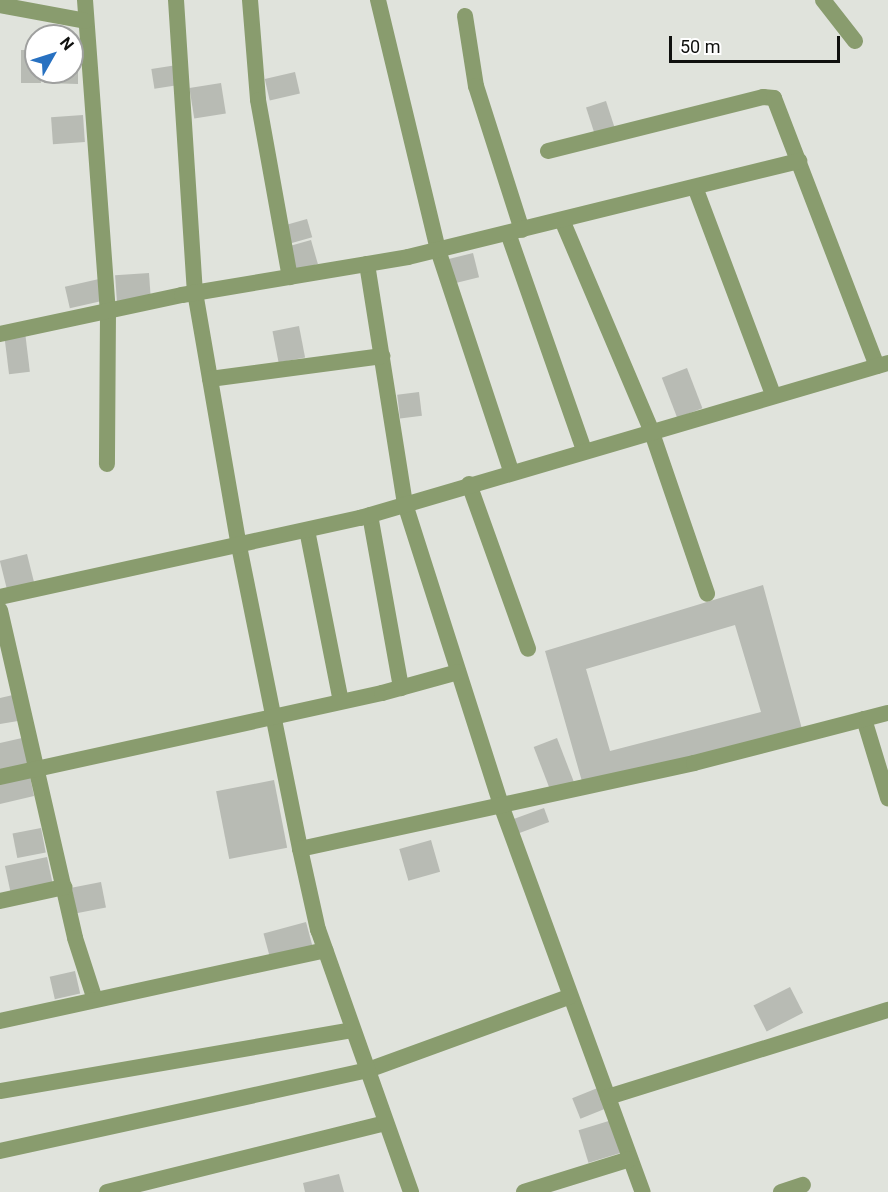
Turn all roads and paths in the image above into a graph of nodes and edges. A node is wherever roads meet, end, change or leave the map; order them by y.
1 (85, 0) edge
2 (176, 0) edge
3 (250, 0) edge
4 (378, 0) edge
5 (823, 0) edge
6 (0, 6) edge
7 (465, 16) dead end
8 (86, 21) junction
9 (855, 41) dead end
10 (548, 151) dead end
11 (799, 161) junction
12 (696, 187) junction
13 (562, 220) junction
14 (515, 231) junction
15 (438, 250) junction
16 (367, 264) junction
17 (290, 277) junction
18 (195, 292) junction
19 (108, 312) junction
20 (0, 334) edge
21 (382, 356) junction
22 (883, 365) edge
23 (210, 379) junction
24 (773, 395) junction
25 (651, 429) junction
26 (584, 450) junction
27 (107, 464) dead end
28 (511, 471) junction
29 (469, 484) junction
30 (405, 504) junction
31 (370, 515) junction
32 (307, 530) junction
33 (238, 546) junction
34 (707, 594) dead end
35 (0, 597) edge
36 (0, 610) edge
37 (528, 649) dead end
38 (458, 672) junction
39 (400, 688) junction
40 (341, 701) junction
41 (888, 713) edge
42 (273, 715) junction
43 (864, 719) junction
44 (38, 768) junction
45 (0, 777) edge
46 (888, 798) edge
47 (501, 805) junction
48 (300, 849) junction
49 (64, 887) junction
50 (0, 901) edge
51 (325, 950) junction
52 (94, 997) junction
53 (570, 997) junction
54 (888, 1010) edge
55 (0, 1021) edge
56 (352, 1030) junction
57 (368, 1070) junction
58 (0, 1091) edge
59 (608, 1097) junction
60 (386, 1123) junction
61 (0, 1151) edge
62 (630, 1159) junction
63 (803, 1185) dead end
64 (107, 1192) edge
65 (411, 1192) edge
66 (524, 1192) edge
67 (643, 1192) edge
68 (781, 1192) edge

1 - 8 street
2 - 18 street
3 - 17 street
4 - 15 street
5 - 9 street
6 - 8 street
7 - 14 street
8 - 19 street
10 - 11 street
11 - 12 street
11 - 22 street
12 - 13 street
12 - 24 street
13 - 14 street
13 - 25 street
14 - 15 street
14 - 26 street
15 - 16 street
15 - 28 street
16 - 17 street
16 - 21 street
17 - 18 street
18 - 19 street
18 - 23 street
19 - 20 street
19 - 27 street
21 - 23 street
21 - 30 street
22 - 24 street
23 - 33 street
24 - 25 street
25 - 26 street
25 - 34 street
26 - 28 street
28 - 29 street
29 - 30 street
29 - 37 street
30 - 31 street
30 - 38 street
31 - 32 street
31 - 39 street
32 - 33 street
32 - 40 street
33 - 35 street
33 - 42 street
36 - 44 street
38 - 39 street
38 - 47 street
39 - 40 street
40 - 42 street
41 - 43 street
42 - 44 street
42 - 48 street
43 - 46 street
43 - 47 street
44 - 45 street
44 - 49 street
47 - 48 street
47 - 53 street
48 - 51 street
49 - 50 street
49 - 52 street
51 - 52 street
51 - 56 street
52 - 55 street
53 - 57 street
53 - 59 street
54 - 59 street
56 - 57 street
56 - 58 street
57 - 60 street
57 - 61 street
59 - 62 street
60 - 64 street
60 - 65 street
62 - 66 street
62 - 67 street
63 - 68 street

